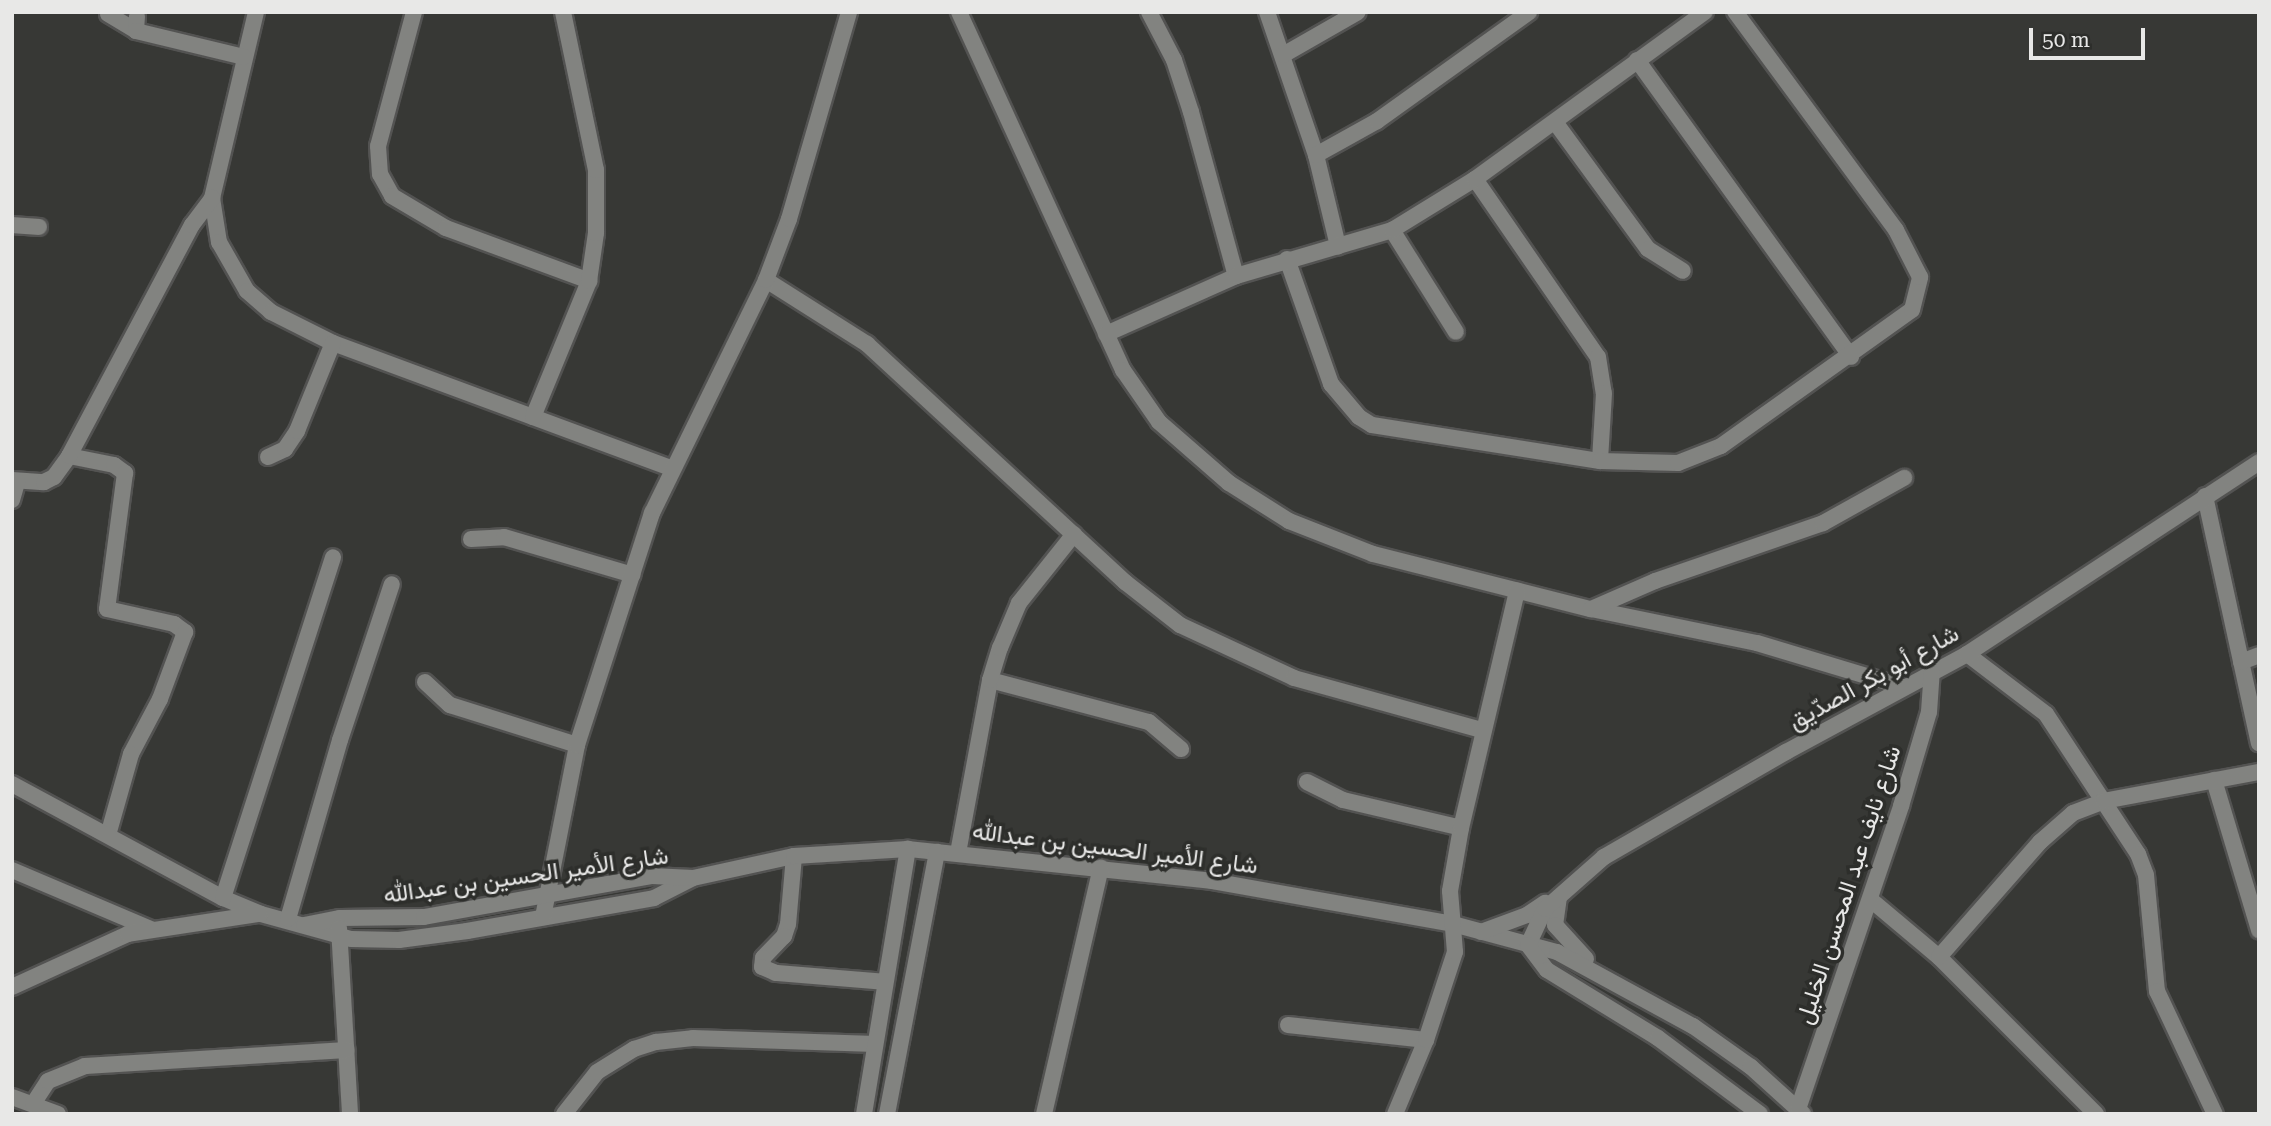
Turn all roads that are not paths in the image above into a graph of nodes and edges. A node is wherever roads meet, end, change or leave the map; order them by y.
1 (256, 12) edge
2 (414, 12) edge
3 (563, 12) edge
4 (849, 12) edge
5 (959, 12) edge
6 (1149, 12) edge
7 (1267, 12) edge
8 (1358, 12) edge
9 (1529, 12) edge
10 (1705, 12) edge
11 (1735, 12) edge
12 (106, 13) edge
13 (1283, 55) junction
14 (244, 57) junction
15 (1637, 60) junction
16 (1555, 121) junction
17 (1316, 155) junction
18 (1475, 179) junction
19 (212, 198) junction
20 (12, 225) edge
21 (39, 227) dead end
22 (1392, 230) junction
23 (1338, 246) junction
24 (1287, 259) junction
25 (1682, 271) dead end
26 (1236, 276) junction
27 (766, 280) junction
28 (589, 281) junction
29 (1456, 332) dead end
30 (1105, 334) junction
31 (333, 343) junction
32 (1851, 357) junction
33 (533, 416) junction
34 (69, 456) junction
35 (268, 457) dead end
36 (1600, 461) junction
37 (2259, 463) edge
38 (671, 468) junction
39 (1904, 478) dead end
40 (15, 481) edge
41 (2205, 496) junction
42 (12, 500) edge
43 (1074, 534) junction
44 (471, 540) dead end
45 (333, 557) dead end
46 (633, 575) junction
47 (392, 584) dead end
48 (1517, 591) junction
49 (1591, 609) junction
50 (1967, 654) junction
51 (2259, 654) edge
52 (2241, 662) junction
53 (1932, 673) junction
54 (990, 680) junction
55 (425, 682) dead end
56 (1903, 687) junction
57 (1482, 730) junction
58 (2259, 743) edge
59 (577, 745) junction
60 (1181, 748) dead end
61 (2259, 772) edge
62 (2214, 780) junction
63 (1307, 782) dead end
64 (12, 784) edge
65 (2104, 801) junction
66 (1461, 828) junction
67 (110, 832) junction
68 (908, 849) junction
69 (937, 852) junction
70 (958, 853) junction
71 (794, 856) junction
72 (1101, 868) junction
73 (12, 870) edge
74 (693, 877) junction
75 (1562, 892) junction
76 (546, 897) junction
77 (223, 898) junction
78 (1871, 900) junction
79 (261, 914) junction
80 (543, 917) junction
81 (340, 918) junction
82 (288, 919) junction
83 (1453, 924) junction
84 (304, 925) junction
85 (151, 929) junction
86 (2259, 930) edge
87 (1480, 932) junction
88 (339, 937) junction
89 (1528, 945) junction
90 (1939, 957) junction
91 (1617, 981) junction
92 (885, 982) junction
93 (12, 987) edge
94 (1288, 1025) dead end
95 (1426, 1040) junction
96 (875, 1044) junction
97 (347, 1050) junction
98 (12, 1097) edge
99 (33, 1104) junction
100 (1801, 1111) edge
101 (58, 1114) edge
102 (351, 1114) edge
103 (564, 1114) edge
104 (864, 1114) edge
105 (887, 1114) edge
106 (1044, 1114) edge
107 (1395, 1114) edge
108 (1760, 1114) edge
109 (2096, 1114) edge
110 (2216, 1114) edge

1 - 14 street
2 - 28 street
3 - 28 street
4 - 27 street
5 - 30 street
6 - 26 street
7 - 13 street
8 - 13 street
9 - 17 street
10 - 15 street
11 - 32 street
12 - 14 street
13 - 17 street
14 - 19 street
15 - 16 street
15 - 32 street
16 - 18 street
16 - 25 street
17 - 23 street
18 - 22 street
18 - 36 street
19 - 31 street
19 - 34 street
20 - 21 street
22 - 23 street
22 - 29 street
23 - 24 street
24 - 26 street
24 - 36 street
26 - 30 street
27 - 38 street
27 - 43 street
28 - 33 street
30 - 48 street
31 - 33 street
31 - 35 street
32 - 36 street
33 - 38 street
34 - 40 street
34 - 67 street
37 - 41 street, شارع أبو بكر الصدّيق
38 - 46 street
39 - 49 street
40 - 42 street
41 - 50 street, شارع أبو بكر الصدّيق
41 - 52 street
43 - 54 street
43 - 57 street
44 - 46 street
45 - 77 street
46 - 59 street
47 - 82 street
48 - 49 street
48 - 57 street
49 - 56 street
50 - 53 street, شارع أبو بكر الصدّيق
50 - 65 street
51 - 52 street
52 - 58 street
53 - 56 street, شارع أبو بكر الصدّيق
53 - 78 street, شارع نايف عبد المحسن الخليل
54 - 60 street
54 - 70 street
55 - 59 street
56 - 75 street, شارع أبو بكر الصدّيق
57 - 66 street
59 - 76 street
61 - 62 street
62 - 65 street
62 - 86 street
63 - 66 street
64 - 67 street
65 - 90 street
65 - 110 street
66 - 83 street
67 - 77 street
68 - 69 street, شارع الأمير الحسين بن عبدالله
68 - 71 street, شارع الأمير الحسين بن عبدالله
68 - 92 street
69 - 70 street, شارع الأمير الحسين بن عبدالله
69 - 105 street
70 - 72 street, شارع الأمير الحسين بن عبدالله
71 - 74 street, شارع الأمير الحسين بن عبدالله
71 - 92 street
72 - 83 street, شارع الأمير الحسين بن عبدالله
72 - 106 street
73 - 85 street
74 - 76 street, شارع الأمير الحسين بن عبدالله
74 - 80 street, شارع الأمير الحسين بن عبدالله
75 - 87 street
75 - 89 street, شارع أبو بكر الصدّيق
75 - 91 street
76 - 80 street
76 - 81 street, شارع الأمير الحسين بن عبدالله
77 - 79 street
78 - 90 street
78 - 100 street, شارع نايف عبد المحسن الخليل
79 - 82 street
79 - 85 street
80 - 88 street, شارع الأمير الحسين بن عبدالله
81 - 84 street, شارع الأمير الحسين بن عبدالله
81 - 88 street
82 - 84 street
83 - 87 street, شارع الأمير الحسين بن عبدالله
83 - 95 street
84 - 88 street, شارع الأمير الحسين بن عبدالله
85 - 93 street
87 - 89 street, شارع الأمير الحسين بن عبدالله
88 - 97 street
89 - 91 street, شارع الأمير الحسين بن عبدالله
89 - 108 street
90 - 109 street
91 - 100 street, شارع الأمير الحسين بن عبدالله
92 - 96 street
94 - 95 street
95 - 107 street
96 - 103 street
96 - 104 street
97 - 99 street
97 - 102 street
98 - 99 street
99 - 101 street

